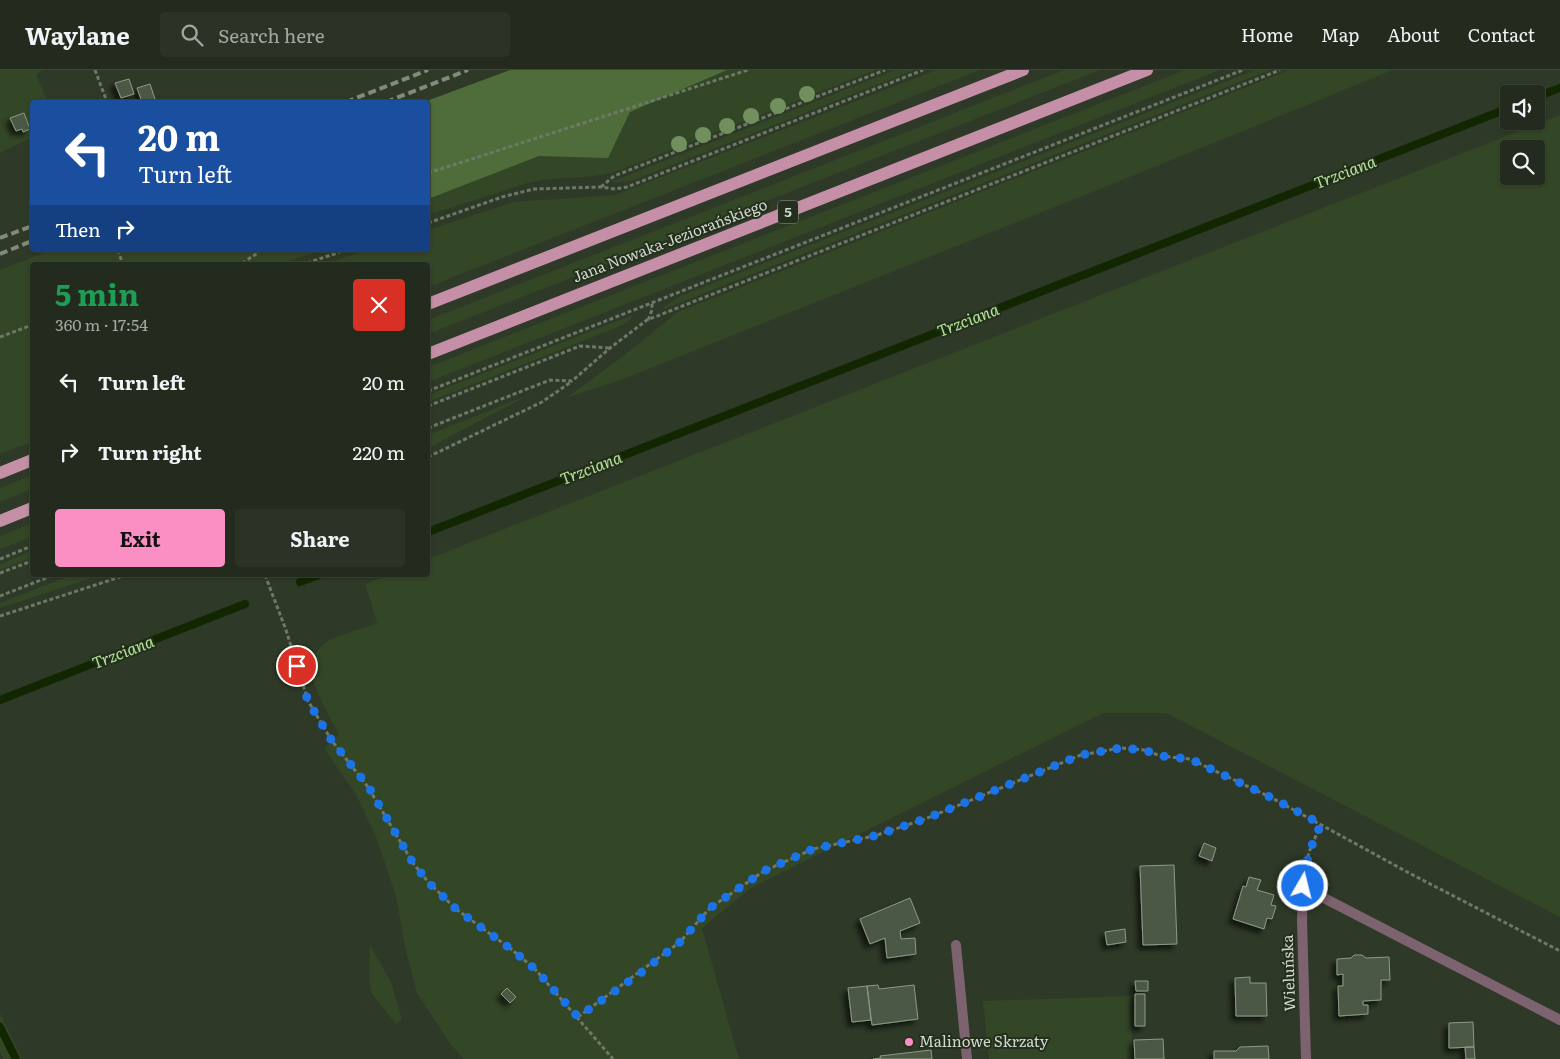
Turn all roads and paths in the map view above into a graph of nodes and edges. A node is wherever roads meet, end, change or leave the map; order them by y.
1 (95, 70) edge
2 (748, 70) edge
3 (885, 70) edge
4 (923, 70) edge
5 (1023, 70) edge
6 (1147, 70) edge
7 (1243, 70) edge
8 (1280, 70) edge
9 (106, 100) edge
10 (430, 172) edge
11 (601, 187) junction
12 (430, 222) edge
13 (259, 252) edge
14 (340, 252) edge
15 (244, 262) edge
16 (310, 262) edge
17 (430, 303) edge
18 (652, 303) junction
19 (647, 320) junction
20 (30, 326) edge
21 (0, 337) edge
22 (610, 348) junction
23 (430, 353) edge
24 (572, 381) junction
25 (430, 390) edge
26 (430, 405) edge
27 (430, 427) edge
28 (430, 456) edge
29 (30, 461) edge
30 (0, 473) edge
31 (30, 509) edge
32 (0, 521) edge
33 (30, 547) edge
34 (0, 559) edge
35 (30, 562) edge
36 (0, 574) edge
37 (49, 577) edge
38 (120, 577) edge
39 (266, 577) edge
40 (0, 596) edge
41 (0, 616) edge
42 (1321, 824) junction
43 (1303, 890) junction
44 (956, 945) dead end
45 (1560, 951) edge
46 (578, 1017) junction
47 (1560, 1020) edge
48 (613, 1059) edge
49 (967, 1059) edge
50 (1306, 1059) edge

1 - 9 path
2 - 10 path
3 - 11 path
4 - 11 path
5 - 17 main road, Jana Nowaka-Jeziorańskiego
6 - 23 main road, Jana Nowaka-Jeziorańskiego / 5
7 - 18 path
8 - 19 path
11 - 12 path
13 - 15 path
14 - 16 path
18 - 19 path
18 - 25 path
19 - 22 path
20 - 21 path
22 - 24 path
22 - 26 path
24 - 27 path
24 - 28 path
29 - 30 main road
31 - 32 main road
33 - 34 path
35 - 36 path
37 - 40 path
38 - 41 path
39 - 46 path
42 - 43 path
42 - 45 path
42 - 46 path
43 - 47 street
43 - 50 street, Wieluńska
44 - 49 street
46 - 48 path

